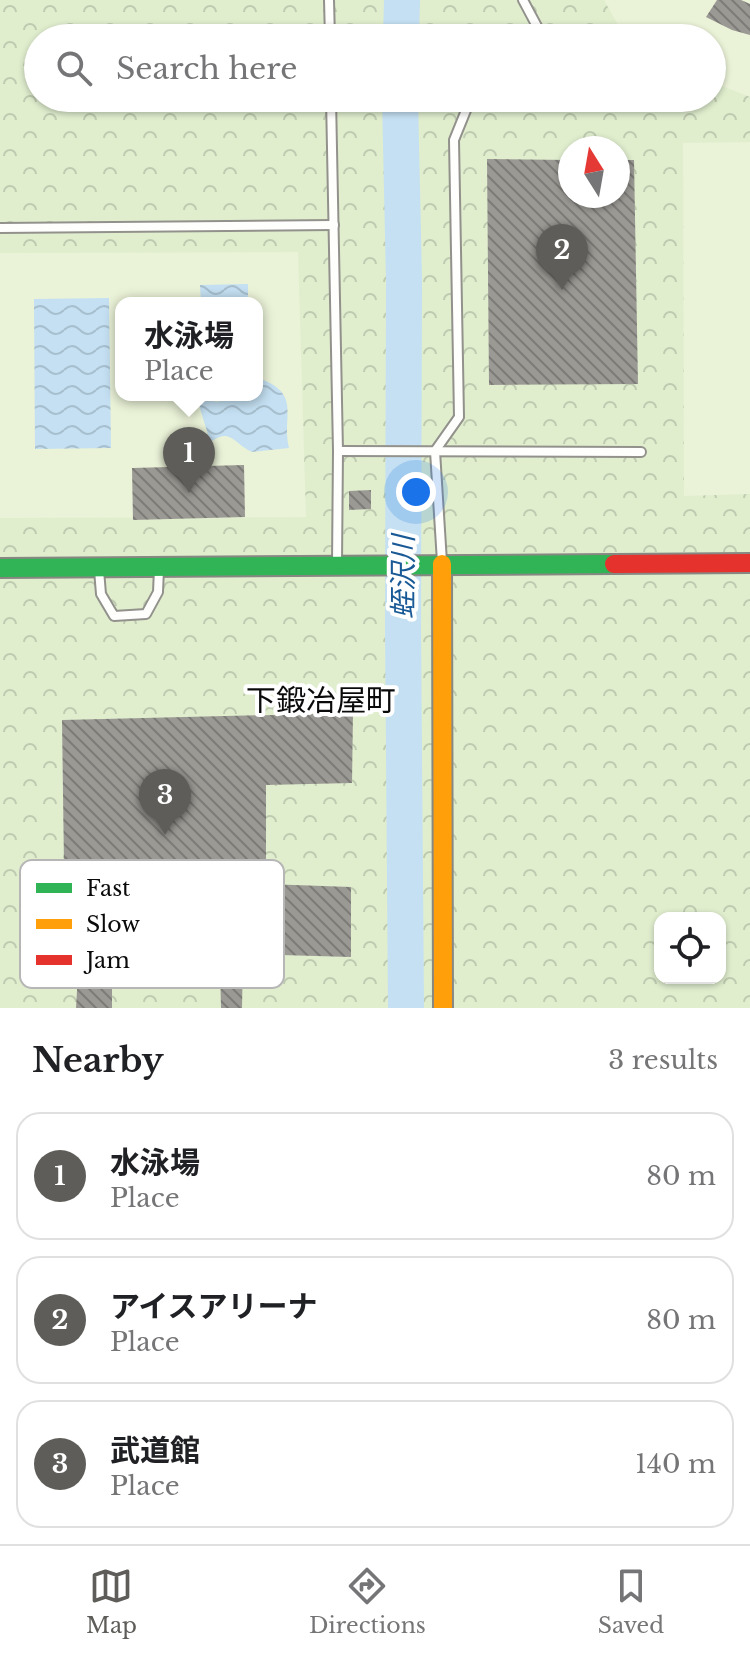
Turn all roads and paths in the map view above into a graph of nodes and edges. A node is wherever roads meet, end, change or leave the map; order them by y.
1 (329, 0) edge
2 (523, 0) edge
3 (330, 24) edge
4 (536, 24) edge
5 (331, 112) edge
6 (465, 112) edge
7 (334, 225) junction
8 (0, 228) edge
9 (338, 451) junction
10 (435, 451) junction
11 (641, 452) dead end
12 (750, 563) edge
13 (435, 564) junction
14 (337, 565) junction
15 (159, 567) junction
16 (0, 568) edge
17 (99, 569) junction
18 (443, 1008) edge

1 - 3 lane
2 - 4 lane
5 - 7 lane
6 - 10 lane
7 - 8 lane
7 - 9 lane
9 - 10 lane
9 - 14 lane
10 - 11 lane
10 - 13 lane
12 - 13 street
13 - 14 street
13 - 18 street
14 - 15 street
15 - 17 street
15 - 17 lane
16 - 17 street

